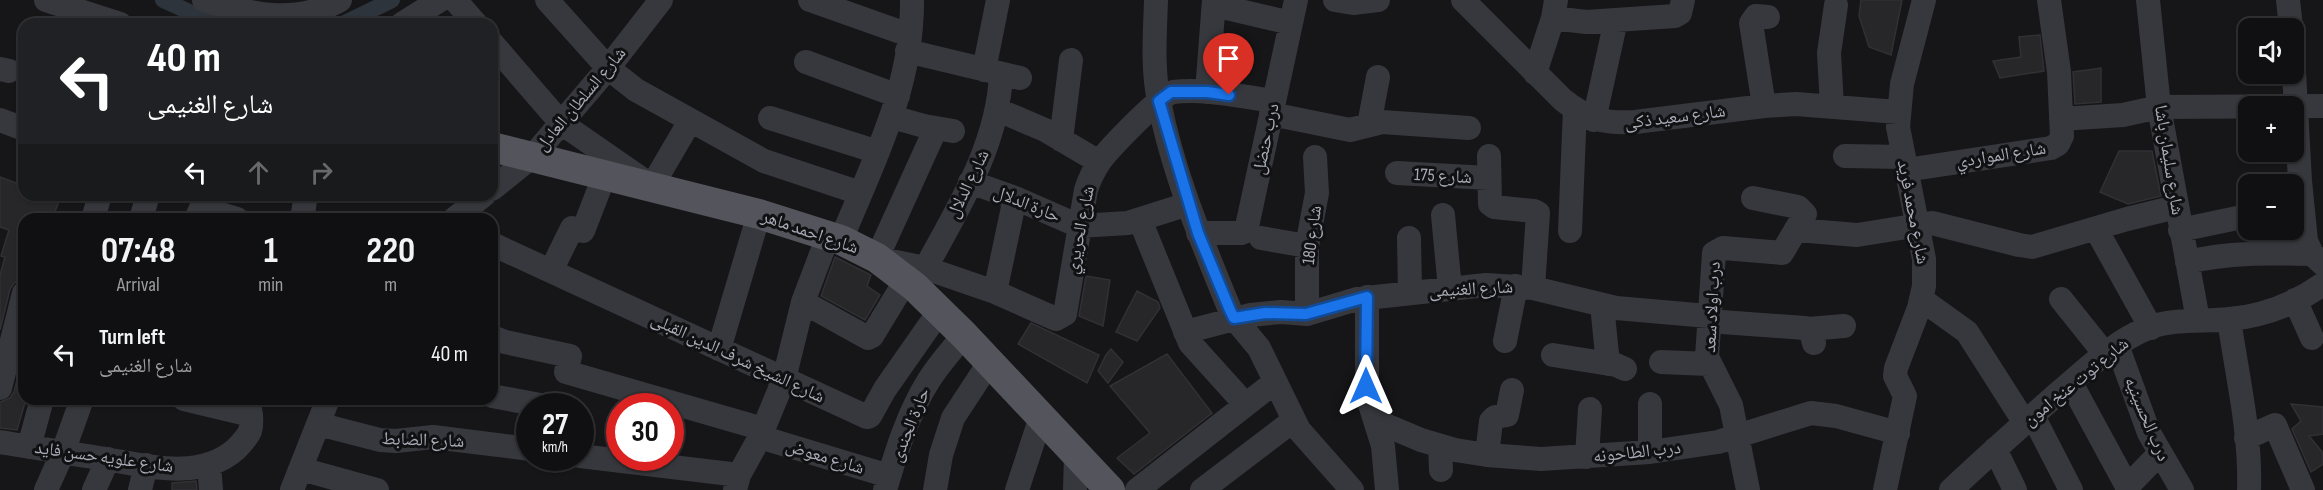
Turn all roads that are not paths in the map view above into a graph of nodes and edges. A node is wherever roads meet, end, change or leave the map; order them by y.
1 (46, 0) edge
2 (204, 0) edge
3 (340, 0) edge
4 (440, 0) edge
5 (455, 0) edge
6 (548, 0) edge
7 (661, 0) edge
8 (810, 0) edge
9 (912, 0) edge
10 (998, 0) edge
11 (1156, 0) edge
12 (1335, 0) edge
13 (1378, 0) edge
14 (1463, 0) edge
15 (1683, 0) edge
16 (1924, 0) edge
17 (2049, 0) edge
18 (2148, 0) edge
19 (2288, 0) edge
20 (1214, 2) edge
21 (1836, 5) dead end
22 (1554, 9) edge
23 (1293, 12) edge
24 (1768, 17) dead end
25 (102, 18) edge
26 (414, 18) edge
27 (471, 18) edge
28 (2290, 18) edge
29 (1616, 20) junction
30 (908, 43) junction
31 (498, 50) edge
32 (1071, 60) dead end
33 (806, 62) dead end
34 (608, 68) junction
35 (1534, 73) junction
36 (1002, 74) junction
37 (1378, 77) dead end
38 (1207, 92) junction
39 (1159, 101) junction
40 (1764, 106) junction
41 (1832, 106) junction
42 (2238, 106) edge
43 (2304, 106) edge
44 (2323, 106) edge
45 (895, 107) junction
46 (2160, 107) junction
47 (1272, 108) junction
48 (998, 110) junction
49 (1898, 112) junction
50 (1585, 114) junction
51 (770, 118) dead end
52 (2061, 119) junction
53 (0, 120) edge
54 (690, 121) junction
55 (561, 123) junction
56 (1369, 125) junction
57 (18, 127) edge
58 (1469, 128) dead end
59 (1061, 140) junction
60 (506, 146) edge
61 (878, 152) junction
62 (1845, 156) dead end
63 (1315, 157) dead end
64 (1099, 162) junction
65 (2299, 162) edge
66 (1904, 163) junction
67 (498, 171) edge
68 (1397, 173) dead end
69 (605, 174) junction
70 (970, 182) junction
71 (652, 186) junction
72 (860, 193) junction
73 (1015, 198) junction
74 (1753, 198) dead end
75 (476, 201) edge
76 (1188, 204) junction
77 (233, 212) edge
78 (216, 213) edge
79 (462, 213) edge
80 (759, 214) junction
81 (1443, 215) dead end
82 (2238, 217) edge
83 (2178, 219) junction
84 (1140, 220) junction
85 (1917, 225) junction
86 (1079, 226) junction
87 (2096, 229) junction
88 (1797, 230) junction
89 (1570, 231) dead end
90 (1198, 233) junction
91 (835, 238) junction
92 (1261, 238) dead end
93 (1409, 238) dead end
94 (1307, 246) junction
95 (498, 247) edge
96 (877, 258) junction
97 (2318, 259) edge
98 (2187, 262) junction
99 (551, 271) junction
100 (915, 278) junction
101 (2323, 284) edge
102 (1524, 287) junction
103 (1450, 289) junction
104 (995, 292) junction
105 (1410, 293) junction
106 (1367, 297) junction
107 (1921, 299) junction
108 (2061, 299) dead end
109 (2295, 300) junction
110 (803, 302) junction
111 (1602, 305) junction
112 (939, 312) junction
113 (1306, 314) junction
114 (18, 317) edge
115 (1234, 318) junction
116 (1708, 318) junction
117 (2229, 319) junction
118 (2198, 320) junction
119 (1844, 326) dead end
120 (2151, 328) junction
121 (1185, 332) junction
122 (964, 335) junction
123 (2312, 338) dead end
124 (498, 339) edge
125 (1505, 341) dead end
126 (719, 349) junction
127 (2111, 350) junction
128 (1554, 355) dead end
129 (1661, 362) dead end
130 (989, 363) junction
131 (1709, 364) junction
132 (784, 379) junction
133 (1275, 382) junction
134 (2071, 382) junction
135 (0, 388) edge
136 (1512, 390) dead end
137 (498, 397) edge
138 (516, 400) edge
139 (1245, 404) junction
140 (1650, 404) dead end
141 (40, 405) edge
142 (80, 405) edge
143 (234, 405) edge
144 (326, 405) edge
145 (250, 407) edge
146 (1590, 409) dead end
147 (1041, 417) junction
148 (1294, 420) junction
149 (2029, 420) junction
150 (1376, 421) junction
151 (318, 424) junction
152 (762, 433) junction
153 (1898, 433) junction
154 (1738, 437) junction
155 (2246, 438) junction
156 (0, 442) edge
157 (1440, 446) junction
158 (29, 447) junction
159 (516, 447) edge
160 (1995, 449) junction
161 (63, 452) junction
162 (1650, 452) junction
163 (2160, 453) junction
164 (1076, 454) junction
165 (1587, 457) junction
166 (594, 458) edge
167 (108, 459) junction
168 (1476, 459) junction
169 (146, 465) junction
170 (209, 465) junction
171 (1441, 470) dead end
172 (297, 479) edge
173 (737, 483) edge
174 (887, 483) edge
175 (1342, 487) edge
176 (2128, 489) edge
177 (46, 490) edge
178 (94, 490) edge
179 (140, 490) edge
180 (211, 490) edge
181 (376, 490) edge
182 (935, 490) edge
183 (1017, 490) edge
184 (1075, 490) edge
185 (1110, 490) edge
186 (1137, 490) edge
187 (1202, 490) edge
188 (1387, 490) edge
189 (1748, 490) edge
190 (1885, 490) edge
191 (1951, 490) edge
192 (2015, 490) edge
193 (2071, 490) edge
194 (2182, 490) edge
195 (2249, 490) edge
196 (2303, 490) edge

1 - 25 street
2 - 3 street
4 - 26 street
5 - 27 street
6 - 34 street
7 - 34 street, شارع السلطان العادل
8 - 30 street
9 - 30 street
10 - 36 street, شارع الدلال
11 - 39 street
12 - 13 street
14 - 35 street
15 - 29 street
16 - 49 street, شارع محمد فريد
17 - 52 street, شارع المواردي
18 - 46 street, شارع سليمان باشا
19 - 28 street
20 - 23 street
20 - 38 street
21 - 41 street
22 - 29 street
22 - 35 street
23 - 47 street, درب حنضل
24 - 40 street
29 - 50 street
30 - 36 street
30 - 45 street
31 - 55 street
32 - 59 street
33 - 45 street
34 - 54 street
34 - 55 street, شارع السلطان العادل
35 - 50 street
36 - 48 street, شارع الدلال
37 - 56 street
38 - 39 street
38 - 47 street
39 - 64 street, شارع الحريري
39 - 76 street
40 - 41 street, شارع سعيد ذكى
40 - 50 street, شارع سعيد ذكى
41 - 49 street, شارع سعيد ذكى
42 - 46 street
43 - 44 street
45 - 61 street
45 - 96 street
46 - 52 street
46 - 83 street, شارع سليمان باشا
47 - 56 street
47 - 90 street, درب حنضل
48 - 59 street
48 - 70 street, شارع الدلال
49 - 66 street, شارع محمد فريد
50 - 89 street
51 - 61 street
52 - 66 street, شارع المواردي
53 - 57 street
54 - 71 street
54 - 72 street
55 - 60 street, شارع السلطان العادل
55 - 71 street
56 - 58 street
59 - 64 street
60 - 67 street, شارع السلطان العادل
60 - 69 main road, شارع احمد ماهر
61 - 72 street
62 - 66 street
63 - 94 street, شارع 180
64 - 86 street, شارع الحريري
65 - 97 street
66 - 85 street, شارع محمد فريد
68 - 102 street, شارع 175
69 - 71 main road, شارع احمد ماهر
69 - 99 street
70 - 73 street, حارة الدلال
70 - 100 street, شارع الدلال
71 - 80 main road, شارع احمد ماهر
72 - 91 street
73 - 86 street, حارة الدلال
73 - 104 street
74 - 88 street
75 - 79 street
76 - 84 street, حارة الدلال
76 - 90 street
77 - 78 street
80 - 91 main road, شارع احمد ماهر
80 - 126 street
81 - 103 street
82 - 83 street
83 - 87 street
83 - 98 street, شارع سليمان باشا
84 - 86 street, حارة الدلال
84 - 121 street
85 - 87 street
85 - 88 street
85 - 107 street, شارع محمد فريد
86 - 104 street, شارع الحريري
87 - 120 street
88 - 116 street, درب اولاد سعد
90 - 115 street
91 - 96 main road, شارع احمد ماهر
91 - 110 street
92 - 94 street
93 - 105 street
94 - 113 street, شارع 180
95 - 99 street, شارع الشيخ شرف الدين القبلى
96 - 100 main road, شارع احمد ماهر
97 - 98 street
98 - 118 street, شارع سليمان باشا
99 - 126 street, شارع الشيخ شرف الدين القبلى
100 - 104 street
100 - 110 street, شارع الدلال
100 - 112 main road, شارع احمد ماهر
101 - 109 street, شارع توت عنخ امون
102 - 103 street, شارع الغنيمى
102 - 111 street, شارع الغنيمى
102 - 125 street
103 - 105 street, شارع الغنيمى
105 - 106 street, شارع الغنيمى
106 - 113 street, شارع الغنيمى
106 - 150 street
107 - 149 street
107 - 153 street, شارع محمد فريد
108 - 127 street, درب الحسينيه
109 - 117 street, شارع توت عنخ امون
109 - 123 street
110 - 132 street
111 - 116 street, شارع الغنيمى
111 - 128 street
112 - 122 main road, شارع احمد ماهر
112 - 132 street, شارع الشيخ شرف الدين القبلى
113 - 115 street, شارع الغنيمى
114 - 135 street
115 - 121 street, شارع الغنيمى
115 - 133 street
116 - 119 street, شارع الغنيمى
116 - 131 street, درب اولاد سعد
117 - 118 street, شارع توت عنخ امون
117 - 155 street
118 - 120 street, شارع توت عنخ امون
120 - 127 street, شارع توت عنخ امون
121 - 139 street
122 - 130 main road, شارع احمد ماهر
122 - 174 street, حارة الجندى
124 - 152 street, شارع معوض
126 - 132 street, شارع الشيخ شرف الدين القبلى
127 - 134 street, شارع توت عنخ امون
127 - 163 street, درب الحسينيه
129 - 131 street
130 - 147 main road, شارع احمد ماهر
130 - 182 street
131 - 154 street, درب اولاد سعد
132 - 152 street
133 - 139 street
133 - 148 street
134 - 149 street, شارع توت عنخ امون
134 - 176 street
136 - 168 street
137 - 138 street
139 - 186 street
140 - 162 street
141 - 158 street
142 - 161 street
143 - 145 street
144 - 151 street
145 - 170 street, شارع علويه حسن فايد
146 - 165 street
147 - 164 main road, شارع احمد ماهر
147 - 183 street
148 - 175 street
148 - 187 street
149 - 160 street, شارع توت عنخ امون
149 - 193 street
150 - 157 street, درب الطاحونه
150 - 188 street
151 - 159 street, شارع الضابط
151 - 172 street
152 - 173 street
152 - 174 street, شارع معوض
153 - 154 street, درب الطاحونه
153 - 190 street, شارع محمد فريد
154 - 162 street, درب الطاحونه
154 - 189 street, درب اولاد سعد
155 - 195 street
155 - 196 street
156 - 158 street, شارع علويه حسن فايد
157 - 168 street, درب الطاحونه
157 - 171 street
158 - 161 street, شارع علويه حسن فايد
160 - 191 street, شارع توت عنخ امون
160 - 192 street
161 - 167 street, شارع علويه حسن فايد
161 - 177 street
162 - 165 street, درب الطاحونه
163 - 176 street
163 - 194 street, درب الحسينيه
164 - 184 street
164 - 185 main road, شارع احمد ماهر
165 - 168 street, درب الطاحونه
166 - 173 street
167 - 169 street, شارع علويه حسن فايد
167 - 178 street
169 - 170 street, شارع علويه حسن فايد
169 - 179 street
170 - 180 street
172 - 181 street

